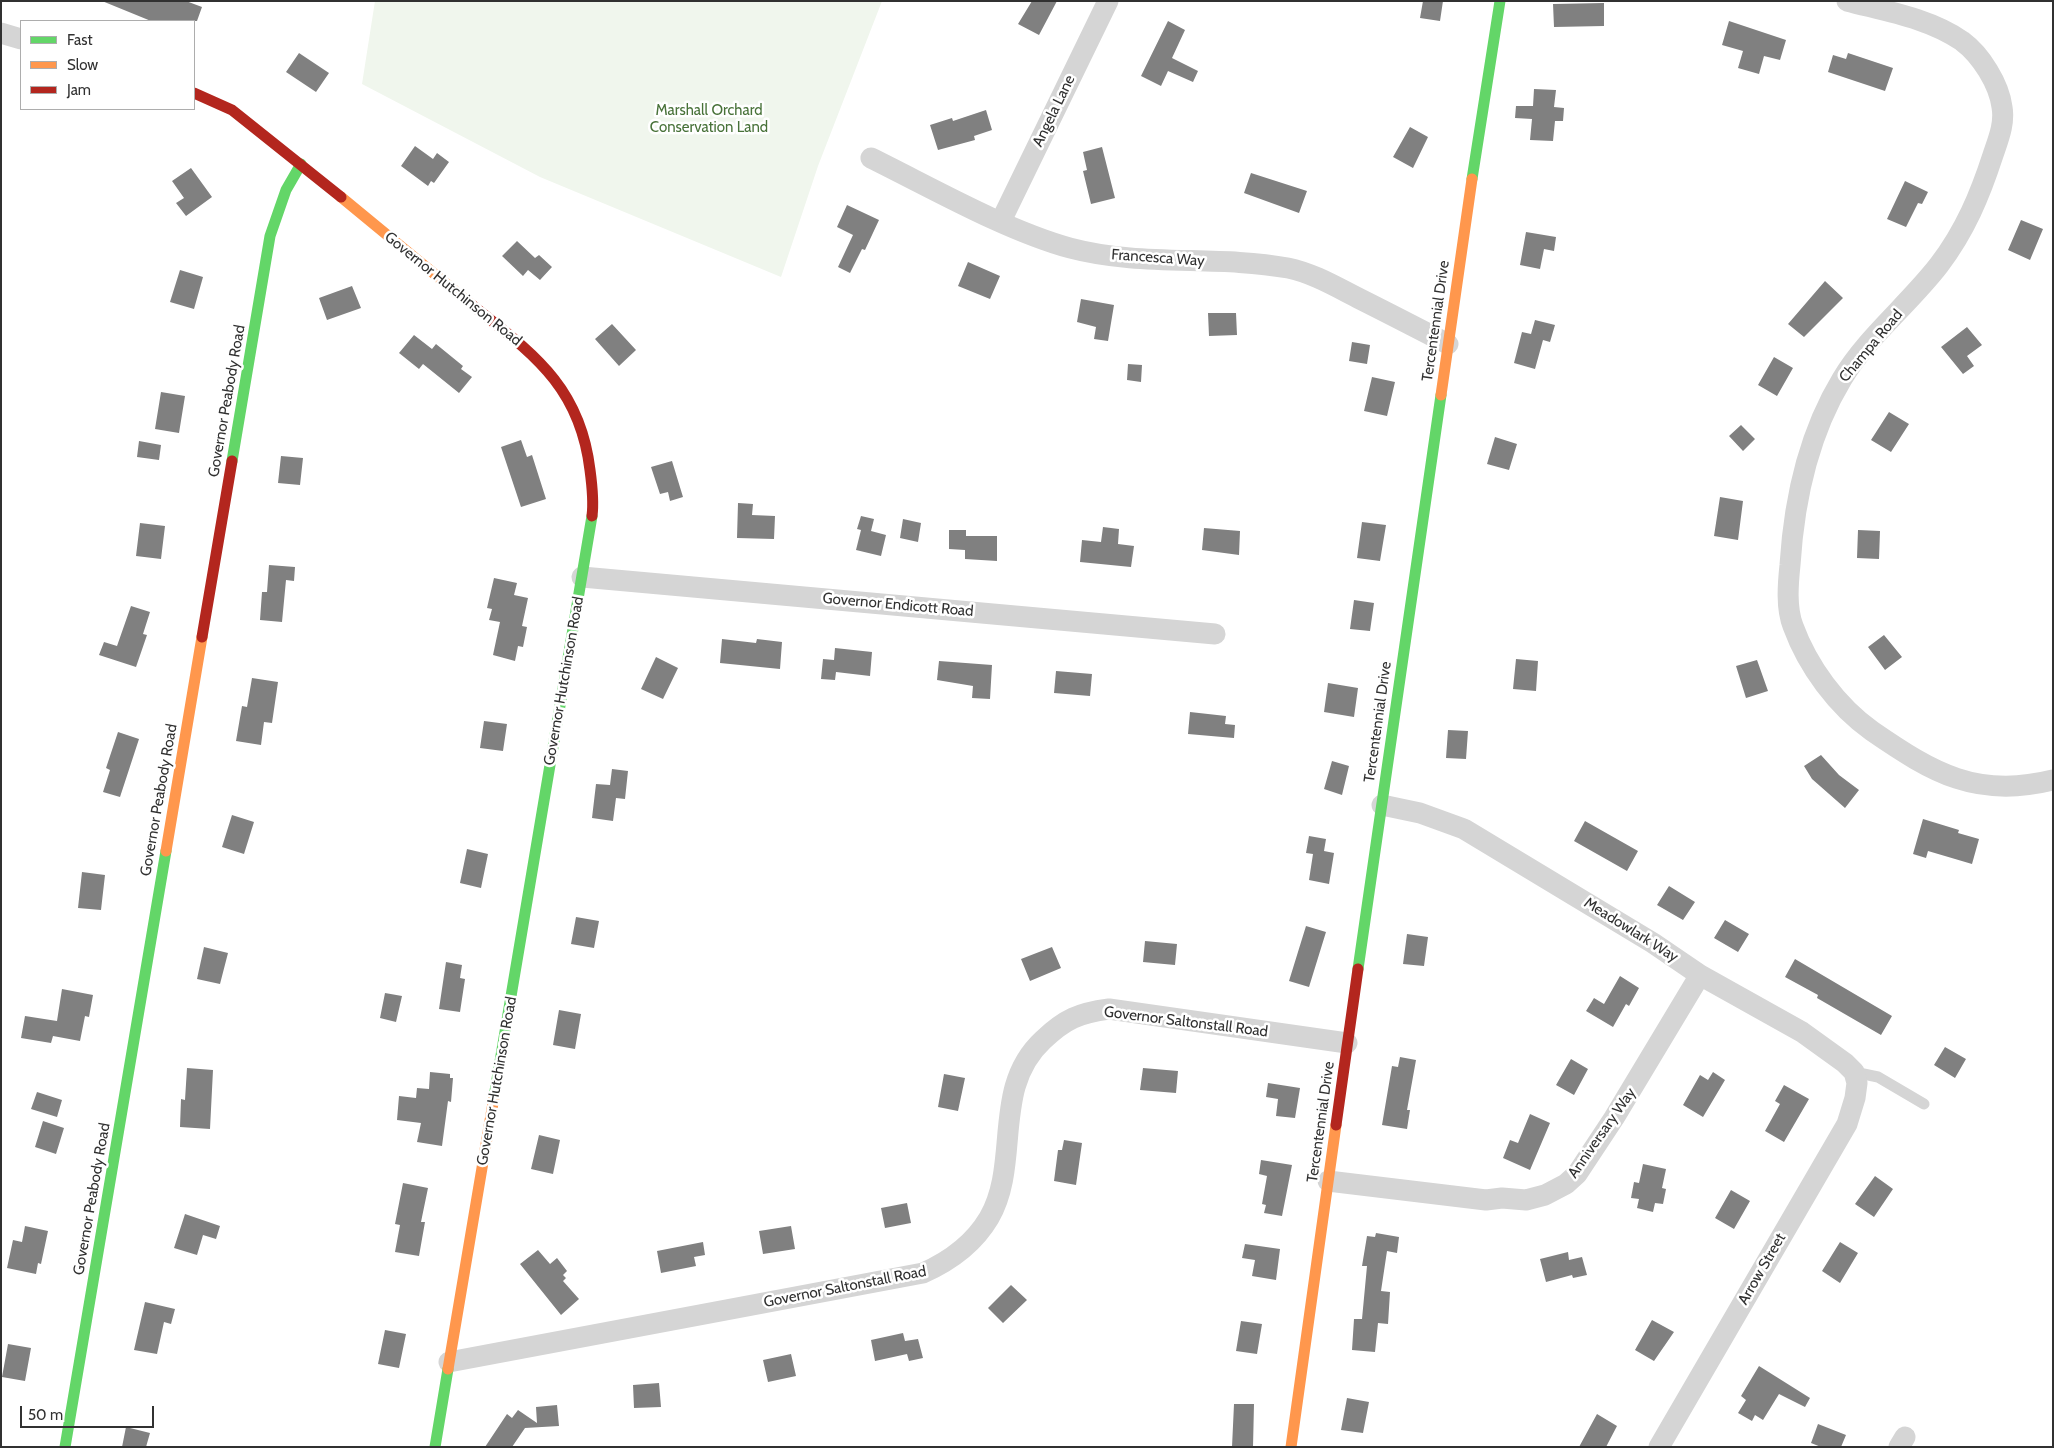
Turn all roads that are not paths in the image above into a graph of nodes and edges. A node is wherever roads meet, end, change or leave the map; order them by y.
1 (1108, 1) edge
2 (1500, 1) edge
3 (1847, 1) edge
4 (1, 33) edge
5 (20, 39) edge
6 (195, 93) edge
7 (871, 158) dead end
8 (301, 164) junction
9 (1001, 221) junction
10 (1448, 344) junction
11 (582, 577) junction
12 (1215, 634) dead end
13 (2053, 780) edge
14 (1382, 805) junction
15 (1700, 975) junction
16 (1347, 1043) junction
17 (1855, 1080) junction
18 (1924, 1104) dead end
19 (1328, 1181) junction
20 (449, 1362) junction
21 (65, 1447) edge
22 (435, 1447) edge
23 (1291, 1447) edge
24 (1659, 1447) edge

1 - 9 street, Angela Lane
2 - 10 street, Tercentennial Drive
3 - 13 street, Champa Road
4 - 5 street
6 - 8 street, Governor Hutchinson Road
7 - 9 street, Francesca Way
8 - 11 street, Governor Hutchinson Road
8 - 21 street, Governor Peabody Road
9 - 10 street, Francesca Way
10 - 14 street, Tercentennial Drive
11 - 12 street, Governor Endicott Road
11 - 20 street, Governor Hutchinson Road
14 - 15 street, Meadowlark Way
14 - 16 street, Tercentennial Drive
15 - 17 street, Meadowlark Way
15 - 19 street, Anniversary Way
16 - 19 street, Tercentennial Drive
16 - 20 street, Governor Saltonstall Road
17 - 18 lane
17 - 24 street, Arrow Street
19 - 23 street, Tercentennial Drive
20 - 22 street, Governor Hutchinson Road

